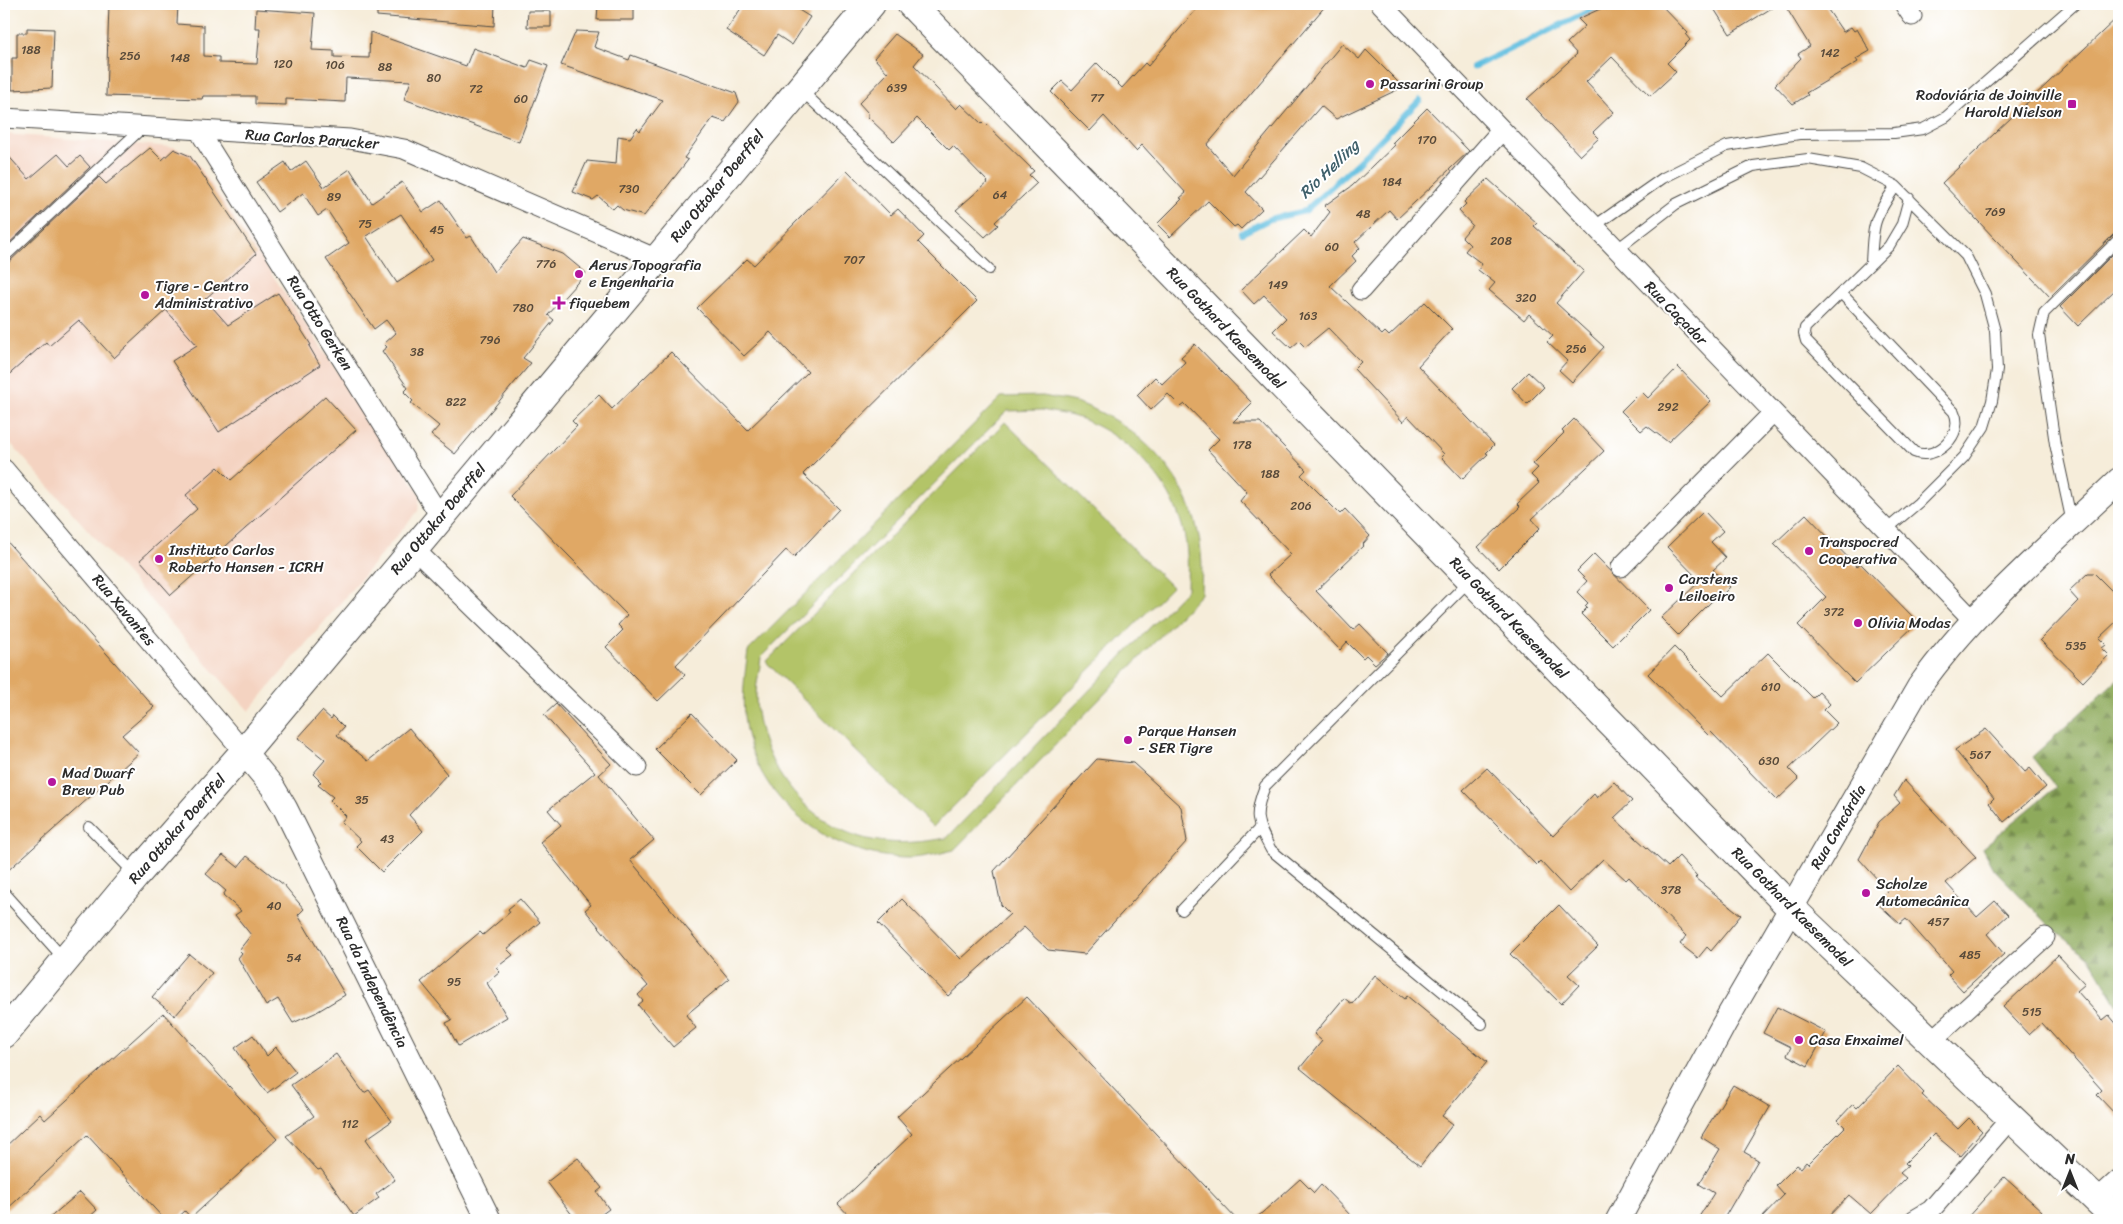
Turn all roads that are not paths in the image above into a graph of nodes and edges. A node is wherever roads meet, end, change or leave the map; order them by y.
1 (851, 4) edge
2 (871, 4) edge
3 (911, 4) edge
4 (1381, 4) edge
5 (2075, 4) edge
6 (846, 33) junction
7 (798, 88) junction
8 (4, 118) edge
9 (142, 128) junction
10 (199, 131) junction
11 (1501, 131) junction
12 (1896, 186) junction
13 (1909, 198) junction
14 (1594, 227) junction
15 (2119, 240) edge
16 (1616, 250) junction
17 (4, 257) edge
18 (657, 259) junction
19 (1871, 264) junction
20 (989, 269) dead end
21 (1361, 290) dead end
22 (1841, 293) junction
23 (1773, 413) junction
24 (4, 469) edge
25 (2119, 480) edge
26 (440, 516) junction
27 (2072, 525) junction
28 (1886, 530) junction
29 (414, 548) junction
30 (1621, 567) dead end
31 (1471, 580) junction
32 (1973, 620) junction
33 (244, 752) junction
34 (636, 767) dead end
35 (89, 827) dead end
36 (1260, 829) junction
37 (136, 875) junction
38 (4, 892) edge
39 (1792, 909) junction
40 (1182, 910) dead end
41 (2045, 937) dead end
42 (66, 961) junction
43 (1482, 1024) dead end
44 (4, 1034) edge
45 (1931, 1041) junction
46 (2011, 1118) junction
47 (2119, 1179) edge
48 (2096, 1200) junction
49 (489, 1220) edge
50 (1618, 1220) edge
51 (1914, 1220) edge
52 (2118, 1220) edge

1 - 6 main road
2 - 6 main road, Rua Ottokar Doerffel
3 - 31 main road, Rua Gothard Kaesemodel
4 - 11 street, Rua Caçador
5 - 14 lane
6 - 7 main road, Rua Ottokar Doerffel
7 - 18 main road, Rua Ottokar Doerffel
7 - 20 lane
8 - 9 street, Rua Carlos Parucker
9 - 10 street, Rua Carlos Parucker
9 - 17 lane
10 - 18 street, Rua Carlos Parucker
10 - 26 street, Rua Otto Gerken
11 - 14 street, Rua Caçador
11 - 21 street
12 - 13 lane
12 - 16 lane
12 - 19 lane
13 - 19 lane
13 - 28 lane
14 - 16 street, Rua Caçador
15 - 27 lane
16 - 23 street, Rua Caçador
18 - 26 main road, Rua Ottokar Doerffel
19 - 22 lane
22 - 22 lane
23 - 28 street, Rua Caçador
23 - 30 street
24 - 33 street, Rua Xavantes
25 - 27 street, Rua Concórdia
26 - 29 main road, Rua Ottokar Doerffel
27 - 32 street, Rua Concórdia
28 - 32 street, Rua Caçador
29 - 33 main road, Rua Ottokar Doerffel
29 - 34 street
31 - 36 lane
31 - 39 main road, Rua Gothard Kaesemodel
32 - 39 street, Rua Concórdia
33 - 37 main road, Rua Ottokar Doerffel
33 - 49 street, Rua da Independência
35 - 37 lane
36 - 40 lane
36 - 43 lane
37 - 42 main road, Rua Ottokar Doerffel
38 - 42 lane
39 - 45 main road, Rua Gothard Kaesemodel
39 - 50 street, Rua Concórdia
41 - 45 street
42 - 44 main road, Rua Ottokar Doerffel
45 - 46 main road, Rua Gothard Kaesemodel
46 - 48 main road, Rua Gothard Kaesemodel
46 - 51 street
47 - 48 street
48 - 52 main road, Rua Gothard Kaesemodel

